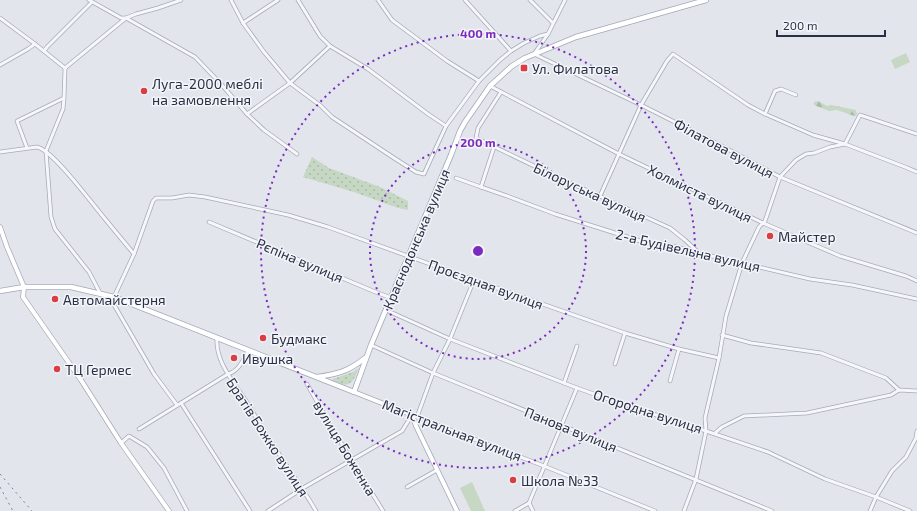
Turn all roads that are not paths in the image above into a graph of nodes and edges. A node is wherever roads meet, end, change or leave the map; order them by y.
1 (181, 0) edge
2 (231, 0) edge
3 (278, 0) edge
4 (298, 0) edge
5 (378, 0) edge
6 (465, 0) edge
7 (530, 0) edge
8 (565, 0) edge
9 (706, 0) edge
10 (93, 1) edge
11 (175, 1) edge
12 (0, 18) edge
13 (126, 18) junction
14 (243, 23) junction
15 (553, 23) junction
16 (548, 34) junction
17 (35, 44) junction
18 (330, 46) junction
19 (44, 51) junction
20 (511, 51) junction
21 (534, 54) junction
22 (0, 65) edge
23 (65, 68) junction
24 (479, 81) junction
25 (290, 83) junction
26 (490, 86) junction
27 (501, 92) junction
28 (796, 95) dead end
29 (64, 98) junction
30 (641, 105) junction
31 (247, 114) junction
32 (764, 114) junction
33 (446, 126) junction
34 (917, 134) edge
35 (845, 144) junction
36 (494, 147) junction
37 (26, 148) junction
38 (46, 151) junction
39 (0, 152) edge
40 (297, 154) dead end
41 (619, 154) junction
42 (917, 172) edge
43 (780, 177) junction
44 (456, 178) dead end
45 (481, 187) junction
46 (600, 196) junction
47 (209, 222) dead end
48 (763, 223) junction
49 (0, 227) edge
50 (917, 233) edge
51 (699, 253) junction
52 (134, 254) junction
53 (408, 256) junction
54 (742, 263) junction
55 (474, 280) junction
56 (917, 282) edge
57 (24, 287) junction
58 (0, 291) edge
59 (100, 294) junction
60 (114, 298) junction
61 (391, 298) junction
62 (917, 299) edge
63 (386, 310) junction
64 (625, 333) junction
65 (722, 335) junction
66 (217, 338) junction
67 (450, 339) junction
68 (371, 345) junction
69 (577, 346) dead end
70 (679, 349) junction
71 (248, 351) junction
72 (366, 357) junction
73 (719, 358) junction
74 (615, 364) dead end
75 (433, 373) junction
76 (228, 374) junction
77 (316, 377) junction
78 (670, 381) dead end
79 (564, 383) junction
80 (307, 384) dead end
81 (578, 388) junction
82 (899, 390) junction
83 (917, 391) edge
84 (354, 392) junction
85 (179, 404) junction
86 (414, 416) junction
87 (561, 426) junction
88 (139, 429) dead end
89 (706, 431) junction
90 (917, 431) edge
91 (715, 433) junction
92 (121, 443) junction
93 (351, 461) junction
94 (544, 466) junction
95 (437, 470) junction
96 (696, 479) junction
97 (406, 487) dead end
98 (303, 488) junction
99 (876, 497) junction
100 (529, 503) junction
101 (169, 511) edge
102 (187, 511) edge
103 (250, 511) edge
104 (268, 511) edge
105 (316, 511) edge
106 (383, 511) edge
107 (457, 511) edge
108 (515, 511) edge
109 (533, 511) edge
110 (655, 511) edge
111 (684, 511) edge
112 (772, 511) edge
113 (870, 511) edge
114 (910, 511) edge

1 - 11 street
2 - 14 street
3 - 14 street
4 - 18 street
5 - 24 street
6 - 20 street
7 - 15 street
8 - 15 street
9 - 21 main road, Краснодонська вулиця
10 - 13 street
10 - 19 street
11 - 13 street
12 - 17 street
13 - 23 street
13 - 31 street
14 - 25 street
15 - 16 street
16 - 20 street
16 - 21 street
17 - 19 street
17 - 22 street
18 - 25 street
18 - 33 street
19 - 23 street
20 - 24 street
21 - 26 main road, Краснодонська вулиця
21 - 30 street, Філатова вулиця
23 - 29 street
24 - 33 street
25 - 31 street
25 - 33 street
26 - 27 street, Холмиста вулиця
26 - 53 main road, Краснодонська вулиця
27 - 36 street, Білоруська вулиця
27 - 41 street, Холмиста вулиця
28 - 32 street
29 - 37 street
29 - 38 street
30 - 32 street
30 - 41 street
30 - 43 street, Філатова вулиця
31 - 40 street
32 - 35 street
34 - 35 street
35 - 42 street
35 - 43 street
36 - 45 street
36 - 46 street, Білоруська вулиця
37 - 38 street
37 - 39 street
38 - 52 street
38 - 59 street
41 - 46 street
41 - 48 street, Холмиста вулиця
43 - 48 street
43 - 50 street, Філатова вулиця
44 - 45 street, 2-а Будівельна вулиця
45 - 51 street, 2-а Будівельна вулиця
46 - 51 street, Білоруська вулиця
47 - 61 street, Рєпіна вулиця
48 - 54 street
48 - 56 street, Холмиста вулиця
49 - 57 street
51 - 54 street, 2-а Будівельна вулиця
52 - 53 street, Проєздная вулиця
52 - 60 street
53 - 55 street, Проєздная вулиця
53 - 61 main road, Краснодонська вулиця
54 - 62 street, 2-а Будівельна вулиця
54 - 65 street
55 - 64 street, Проєздная вулиця
55 - 67 street
57 - 58 main road
57 - 59 main road
57 - 92 street
59 - 60 main road
60 - 66 main road
60 - 85 street
61 - 63 main road, Краснодонська вулиця
63 - 67 street, Огородна вулиця
63 - 68 main road, Краснодонська вулиця
64 - 70 street, Проєздная вулиця
64 - 74 street
65 - 73 street
65 - 82 street
66 - 71 main road
66 - 76 street, Братів Божко вулиця
67 - 75 street
67 - 79 street, Огородна вулиця
68 - 72 main road, Краснодонська вулиця
68 - 75 street, Панова вулиця
69 - 79 street
70 - 73 street, Проєздная вулиця
70 - 78 street
71 - 76 street
71 - 77 main road, Магістральная вулиця
72 - 77 main road
72 - 84 main road, Краснодонська вулиця
73 - 89 street
75 - 86 street
75 - 87 street, Панова вулиця
76 - 85 street
76 - 98 street, Братів Божко вулиця
77 - 84 main road, Магістральная вулиця
79 - 81 street, Огородна вулиця
80 - 93 street, вулиця Боженка
81 - 87 street
81 - 89 street, Огородна вулиця
82 - 83 street
82 - 91 street
84 - 86 street, Магістральная вулиця
85 - 88 street
85 - 103 street
86 - 93 street
86 - 94 street, Магістральная вулиця
86 - 95 street
87 - 94 street
87 - 96 street, Панова вулиця
89 - 91 street, Огородна вулиця
89 - 96 street
90 - 99 street
91 - 99 street, Огородна вулиця
92 - 101 street
92 - 102 street
93 - 98 street
93 - 106 street, вулиця Боженка
94 - 100 street
94 - 110 street, Магістральная вулиця
95 - 97 street
95 - 107 street
96 - 111 street
96 - 112 street, Панова вулиця
98 - 104 street
98 - 105 street, Братів Божко вулиця
99 - 113 street
99 - 114 street, Огородна вулиця
100 - 108 street
100 - 109 street

